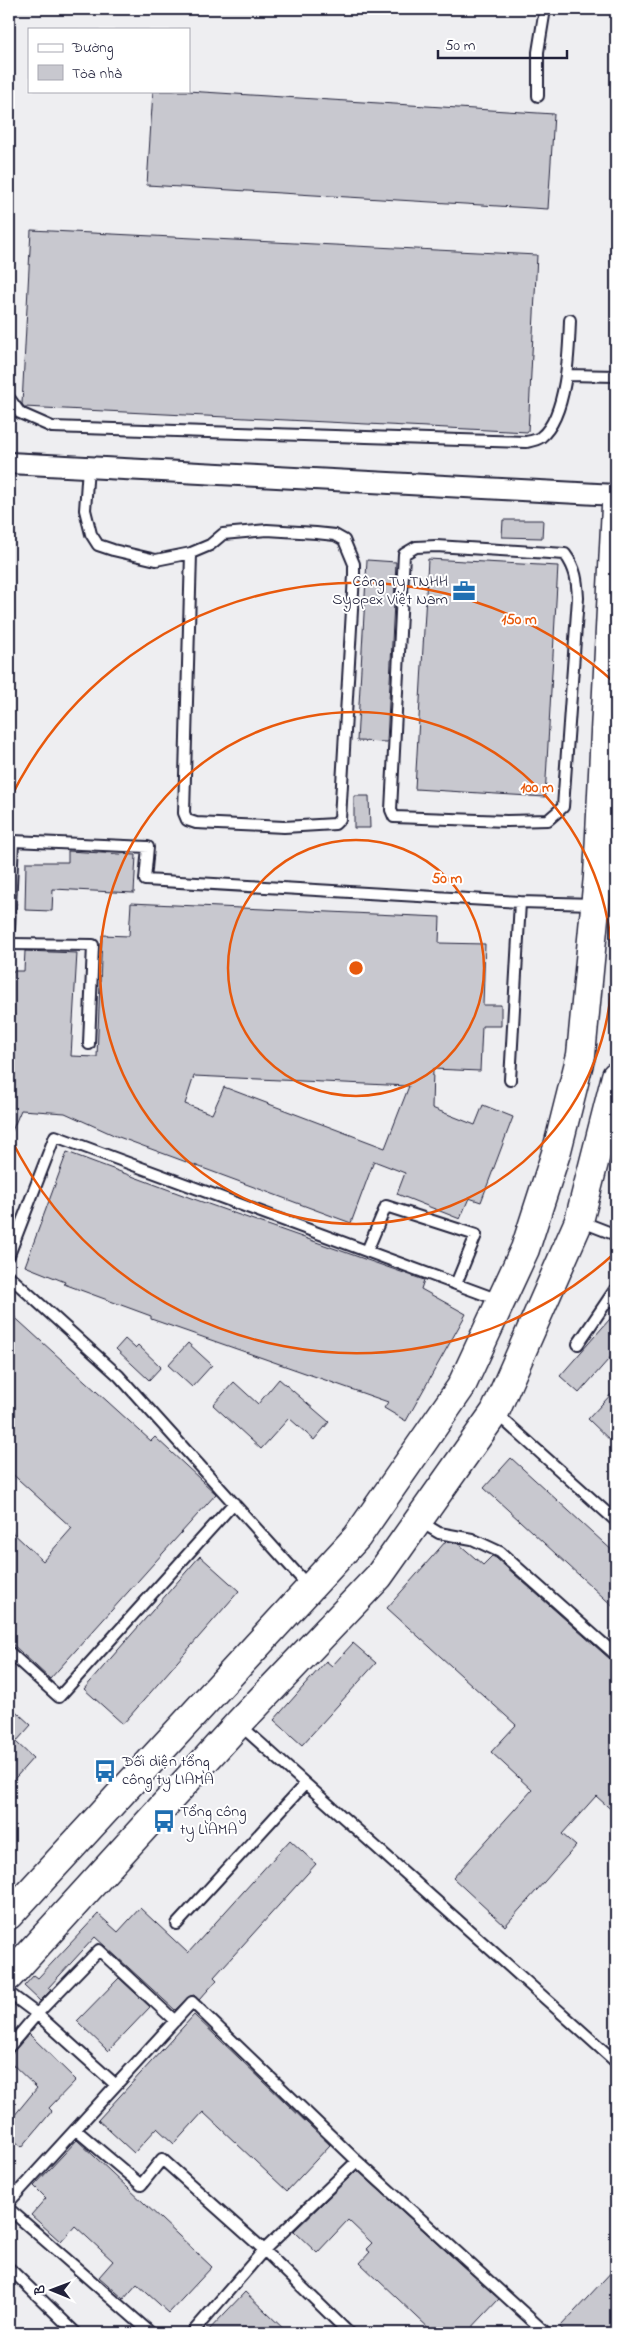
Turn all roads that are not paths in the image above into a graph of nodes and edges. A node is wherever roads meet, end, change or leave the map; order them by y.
1 (545, 9) edge
2 (538, 96) dead end
3 (570, 320) dead end
4 (567, 375) junction
5 (616, 376) edge
6 (9, 398) edge
7 (9, 463) edge
8 (88, 467) junction
9 (616, 495) edge
10 (616, 506) edge
11 (191, 552) junction
12 (548, 820) joint
13 (520, 902) junction
14 (594, 904) junction
15 (9, 929) edge
16 (9, 944) edge
17 (89, 1044) dead end
18 (616, 1076) edge
19 (510, 1080) dead end
20 (579, 1221) junction
21 (616, 1235) edge
22 (367, 1251) junction
23 (9, 1255) edge
24 (9, 1276) edge
25 (456, 1284) junction
26 (616, 1288) edge
27 (499, 1300) junction
28 (578, 1344) dead end
29 (495, 1412) junction
30 (234, 1503) junction
31 (418, 1520) junction
32 (616, 1521) edge
33 (310, 1588) junction
34 (9, 1652) edge
35 (616, 1655) edge
36 (239, 1723) junction
37 (305, 1784) junction
38 (9, 1915) edge
39 (177, 1924) dead end
40 (9, 1976) edge
41 (9, 1993) edge
42 (37, 2014) junction
43 (175, 2021) junction
44 (9, 2047) edge
45 (616, 2062) edge
46 (116, 2084) junction
47 (76, 2130) junction
48 (357, 2161) junction
49 (9, 2202) edge
50 (9, 2209) edge
51 (264, 2250) junction
52 (9, 2268) edge
53 (76, 2333) edge
54 (152, 2333) edge
55 (192, 2333) edge
56 (349, 2333) edge
57 (546, 2333) edge

1 - 2 lane
3 - 4 lane
4 - 5 lane
4 - 6 lane
7 - 8 street
8 - 9 street
8 - 11 lane
10 - 14 street
11 - 11 lane
12 - 12 lane
13 - 14 lane
13 - 15 lane
13 - 19 lane
14 - 27 street
16 - 17 lane
18 - 20 street
20 - 21 lane
20 - 29 street
22 - 23 lane
22 - 25 lane
22 - 25 lane
24 - 30 lane
25 - 27 lane
26 - 28 lane
27 - 33 street
29 - 31 street
29 - 32 lane
30 - 33 lane
30 - 34 lane
31 - 35 lane
31 - 36 street
33 - 38 street
36 - 37 lane
36 - 40 street
37 - 39 lane
37 - 45 lane
41 - 42 lane
42 - 43 lane
42 - 44 lane
42 - 46 lane
43 - 46 lane
43 - 48 lane
46 - 47 lane
47 - 49 lane
47 - 51 lane
48 - 51 lane
48 - 57 lane
50 - 54 lane
51 - 55 lane
51 - 56 lane
52 - 53 lane

